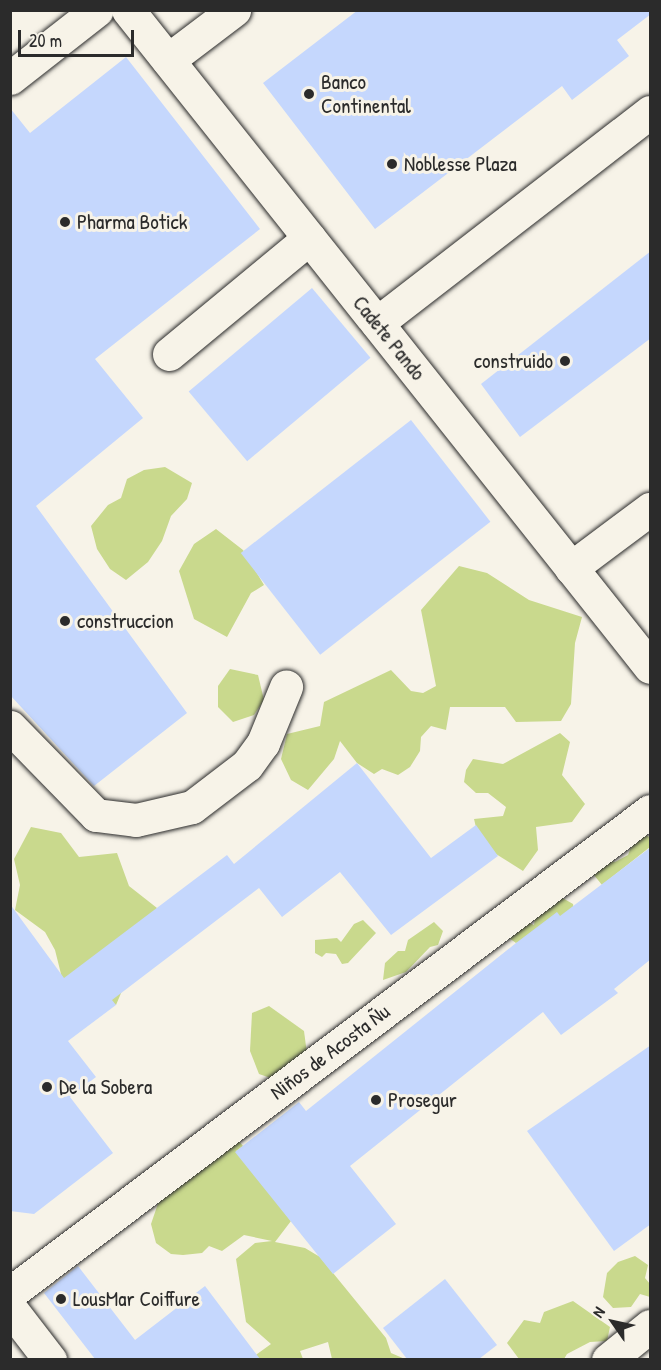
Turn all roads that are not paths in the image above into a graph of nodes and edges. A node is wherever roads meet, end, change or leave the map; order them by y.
1 (97, 10) edge
2 (128, 10) edge
3 (234, 10) edge
4 (168, 60) junction
5 (10, 78) edge
6 (651, 112) edge
7 (309, 238) junction
8 (377, 323) junction
9 (169, 354) dead end
10 (651, 509) edge
11 (571, 568) junction
12 (651, 667) edge
13 (286, 687) dead end
14 (10, 727) edge
15 (651, 811) edge
16 (10, 1293) edge
17 (10, 1308) edge
18 (651, 1326) edge
19 (615, 1357) edge
20 (50, 1359) edge

1 - 5 street
2 - 4 street, Cadete Pando
3 - 4 street
4 - 7 street, Cadete Pando
6 - 8 street
7 - 8 street, Cadete Pando
7 - 9 street
8 - 11 street, Cadete Pando
10 - 11 street
11 - 12 street, Cadete Pando
13 - 14 street
15 - 16 street, Niños de Acosta Ñu
17 - 20 street
18 - 19 street

